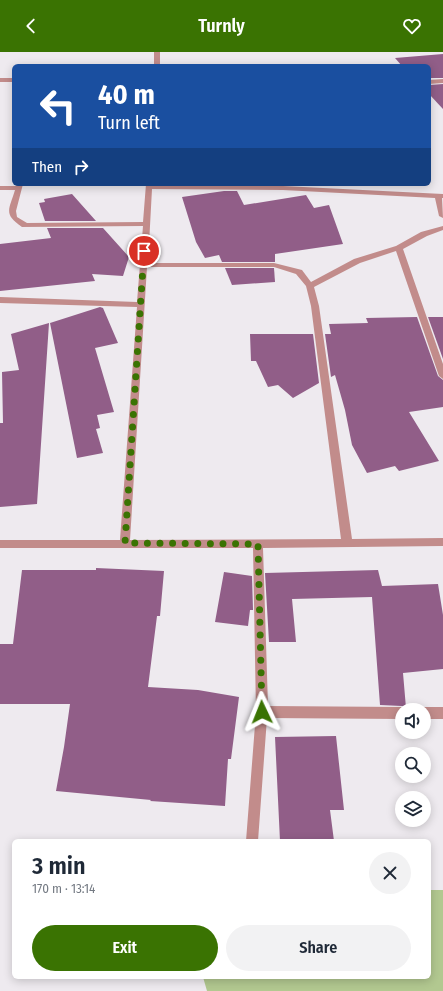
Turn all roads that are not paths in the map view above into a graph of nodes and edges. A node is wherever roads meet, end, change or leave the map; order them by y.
1 (157, 52) edge
2 (156, 64) edge
3 (0, 80) edge
4 (12, 80) edge
5 (443, 81) edge
6 (431, 82) edge
7 (19, 186) edge
8 (148, 186) edge
9 (282, 186) edge
10 (390, 186) edge
11 (0, 188) edge
12 (392, 194) junction
13 (440, 196) edge
14 (443, 216) edge
15 (146, 224) junction
16 (443, 228) edge
17 (399, 248) junction
18 (143, 265) junction
19 (310, 286) junction
20 (0, 301) edge
21 (141, 305) junction
22 (443, 376) edge
23 (347, 542) junction
24 (443, 542) edge
25 (125, 543) junction
26 (0, 544) edge
27 (258, 544) junction
28 (262, 712) junction
29 (395, 713) edge
30 (431, 713) edge
31 (443, 713) edge
32 (252, 839) edge

1 - 2 street
3 - 4 street
5 - 6 street
7 - 11 street
7 - 15 street
8 - 15 street
9 - 12 street
10 - 12 street
12 - 13 street
13 - 14 street
15 - 18 street
16 - 17 street
17 - 19 street
17 - 22 street
18 - 19 street
18 - 21 street
19 - 23 street
20 - 21 street
21 - 25 street
23 - 24 street
23 - 27 street
25 - 26 street
25 - 27 street
27 - 28 street
28 - 29 street
28 - 32 street
30 - 31 street

